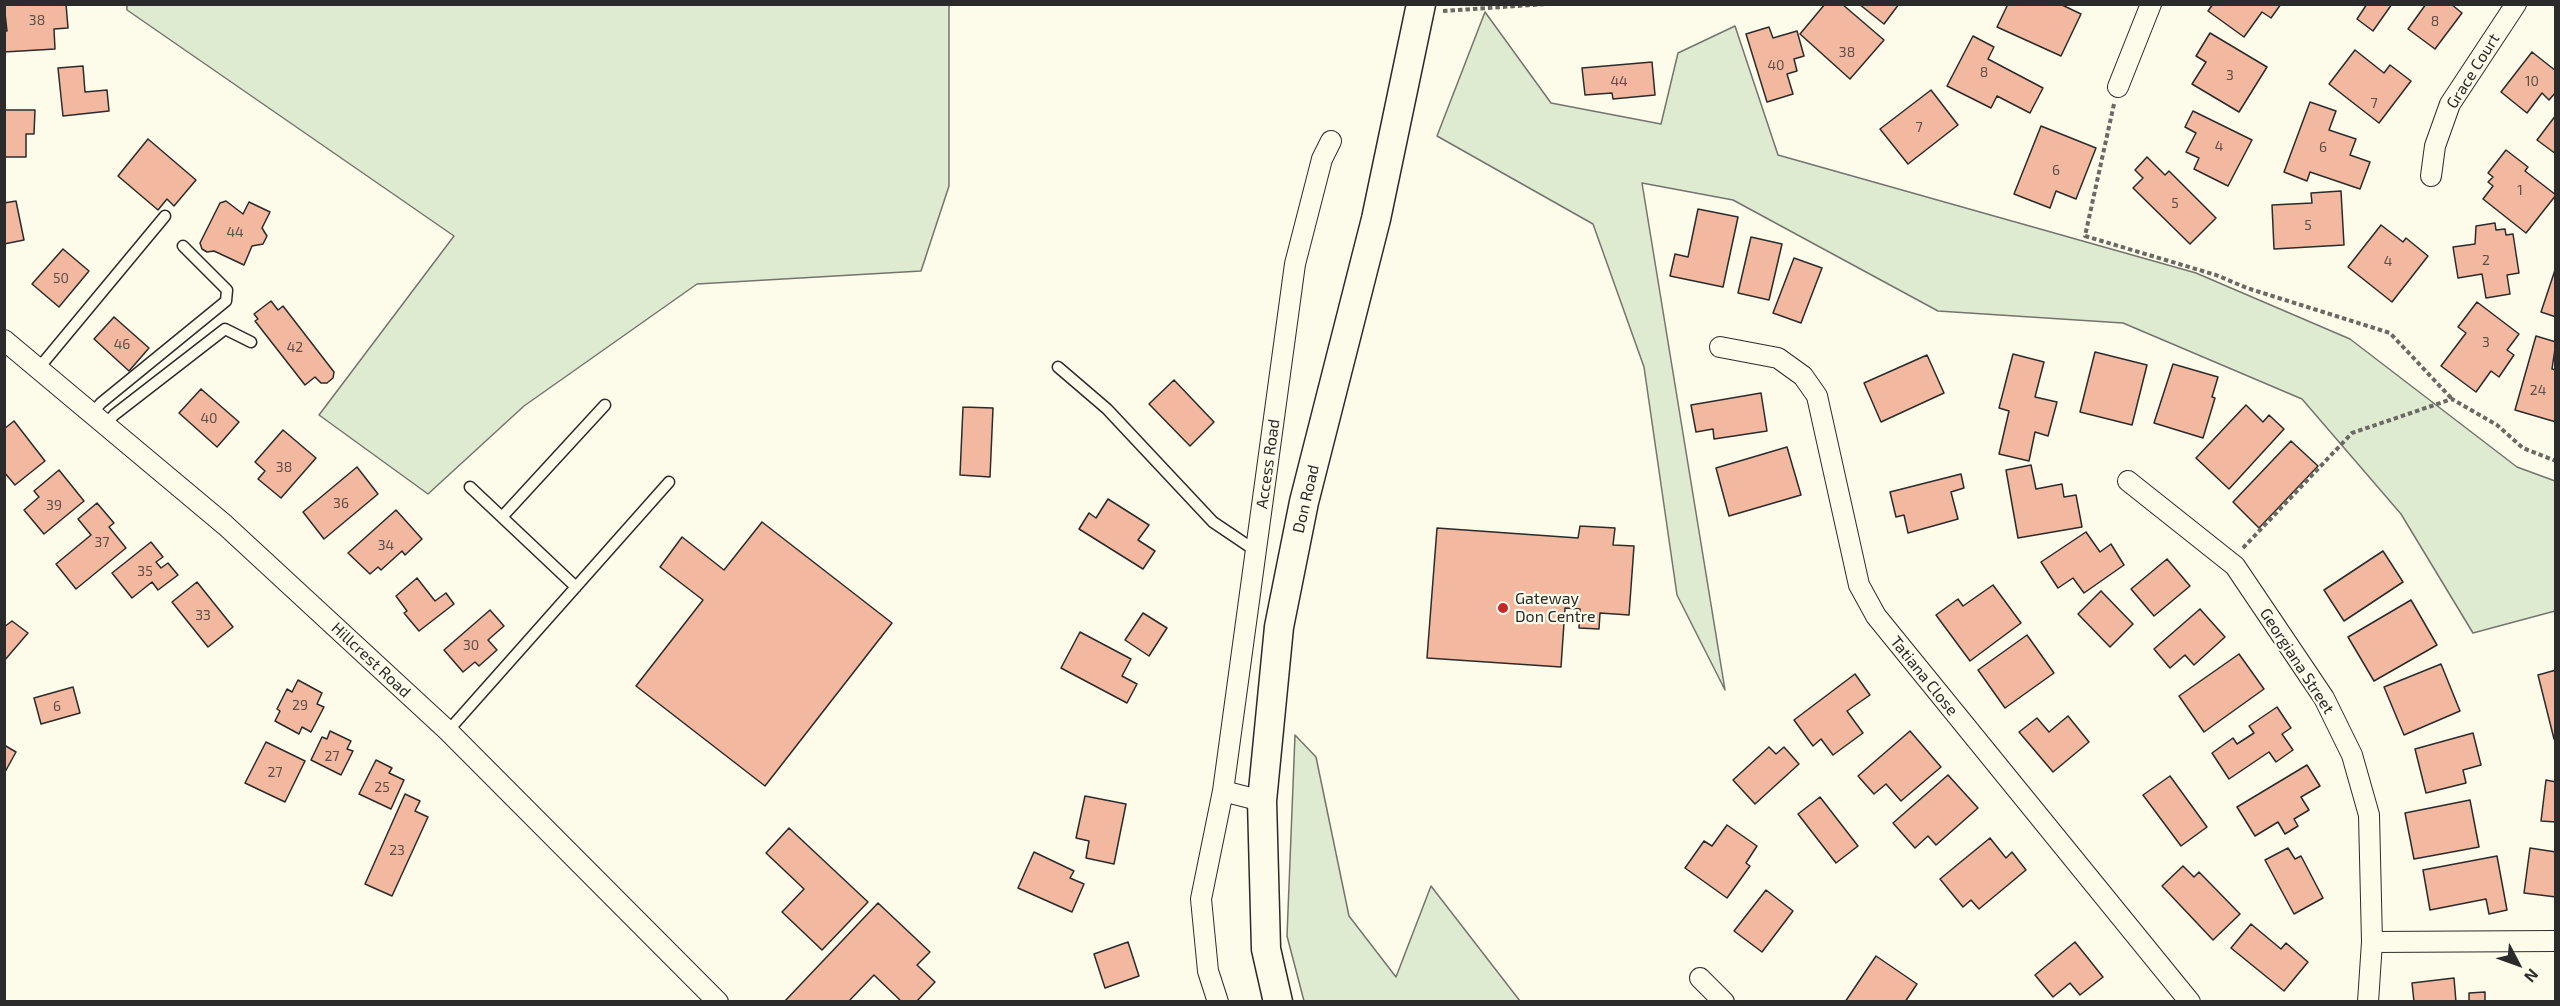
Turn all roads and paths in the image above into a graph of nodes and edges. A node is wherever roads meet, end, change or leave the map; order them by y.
1 (1546, 4) edge
2 (2151, 4) edge
3 (2516, 4) edge
4 (1420, 9) edge
5 (2118, 87) joint
6 (1331, 141) dead end
7 (2431, 176) dead end
8 (165, 216) dead end
9 (183, 246) dead end
10 (4, 340) edge
11 (251, 342) dead end
12 (1720, 346) dead end
13 (1058, 367) dead end
14 (38, 369) junction
15 (2452, 399) junction
16 (605, 405) dead end
17 (99, 419) junction
18 (2556, 461) edge
19 (2128, 481) dead end
20 (669, 482) dead end
21 (470, 487) dead end
22 (502, 517) junction
23 (1256, 551) junction
24 (2230, 561) junction
25 (576, 587) junction
26 (448, 731) junction
27 (1223, 791) junction
28 (1262, 801) junction
29 (2556, 941) edge
30 (2372, 942) junction
31 (1700, 978) dead end
32 (718, 1002) edge
33 (1218, 1002) edge
34 (1278, 1002) edge
35 (1724, 1002) edge
36 (2190, 1002) edge
37 (2368, 1002) edge

1 - 4 path
2 - 5 street
3 - 7 street, Grace Court
4 - 28 main road, Don Road
5 - 15 path
6 - 23 street, Access Road
8 - 14 lane
9 - 17 lane
10 - 14 street, Hillcrest Road
11 - 17 lane
12 - 36 street, Tatiana Close
13 - 23 lane
14 - 17 street, Hillcrest Road
15 - 18 path
15 - 24 path
16 - 22 lane
17 - 26 street, Hillcrest Road
19 - 24 street, Georgiana Street
20 - 25 lane
21 - 22 lane
22 - 25 lane
23 - 27 street, Access Road
24 - 30 street, Georgiana Street
25 - 26 lane
26 - 32 street, Hillcrest Road
27 - 28 street
27 - 33 street, Access Road
28 - 34 main road, Don Road
29 - 30 street
30 - 37 street, Georgiana Street
31 - 35 street

